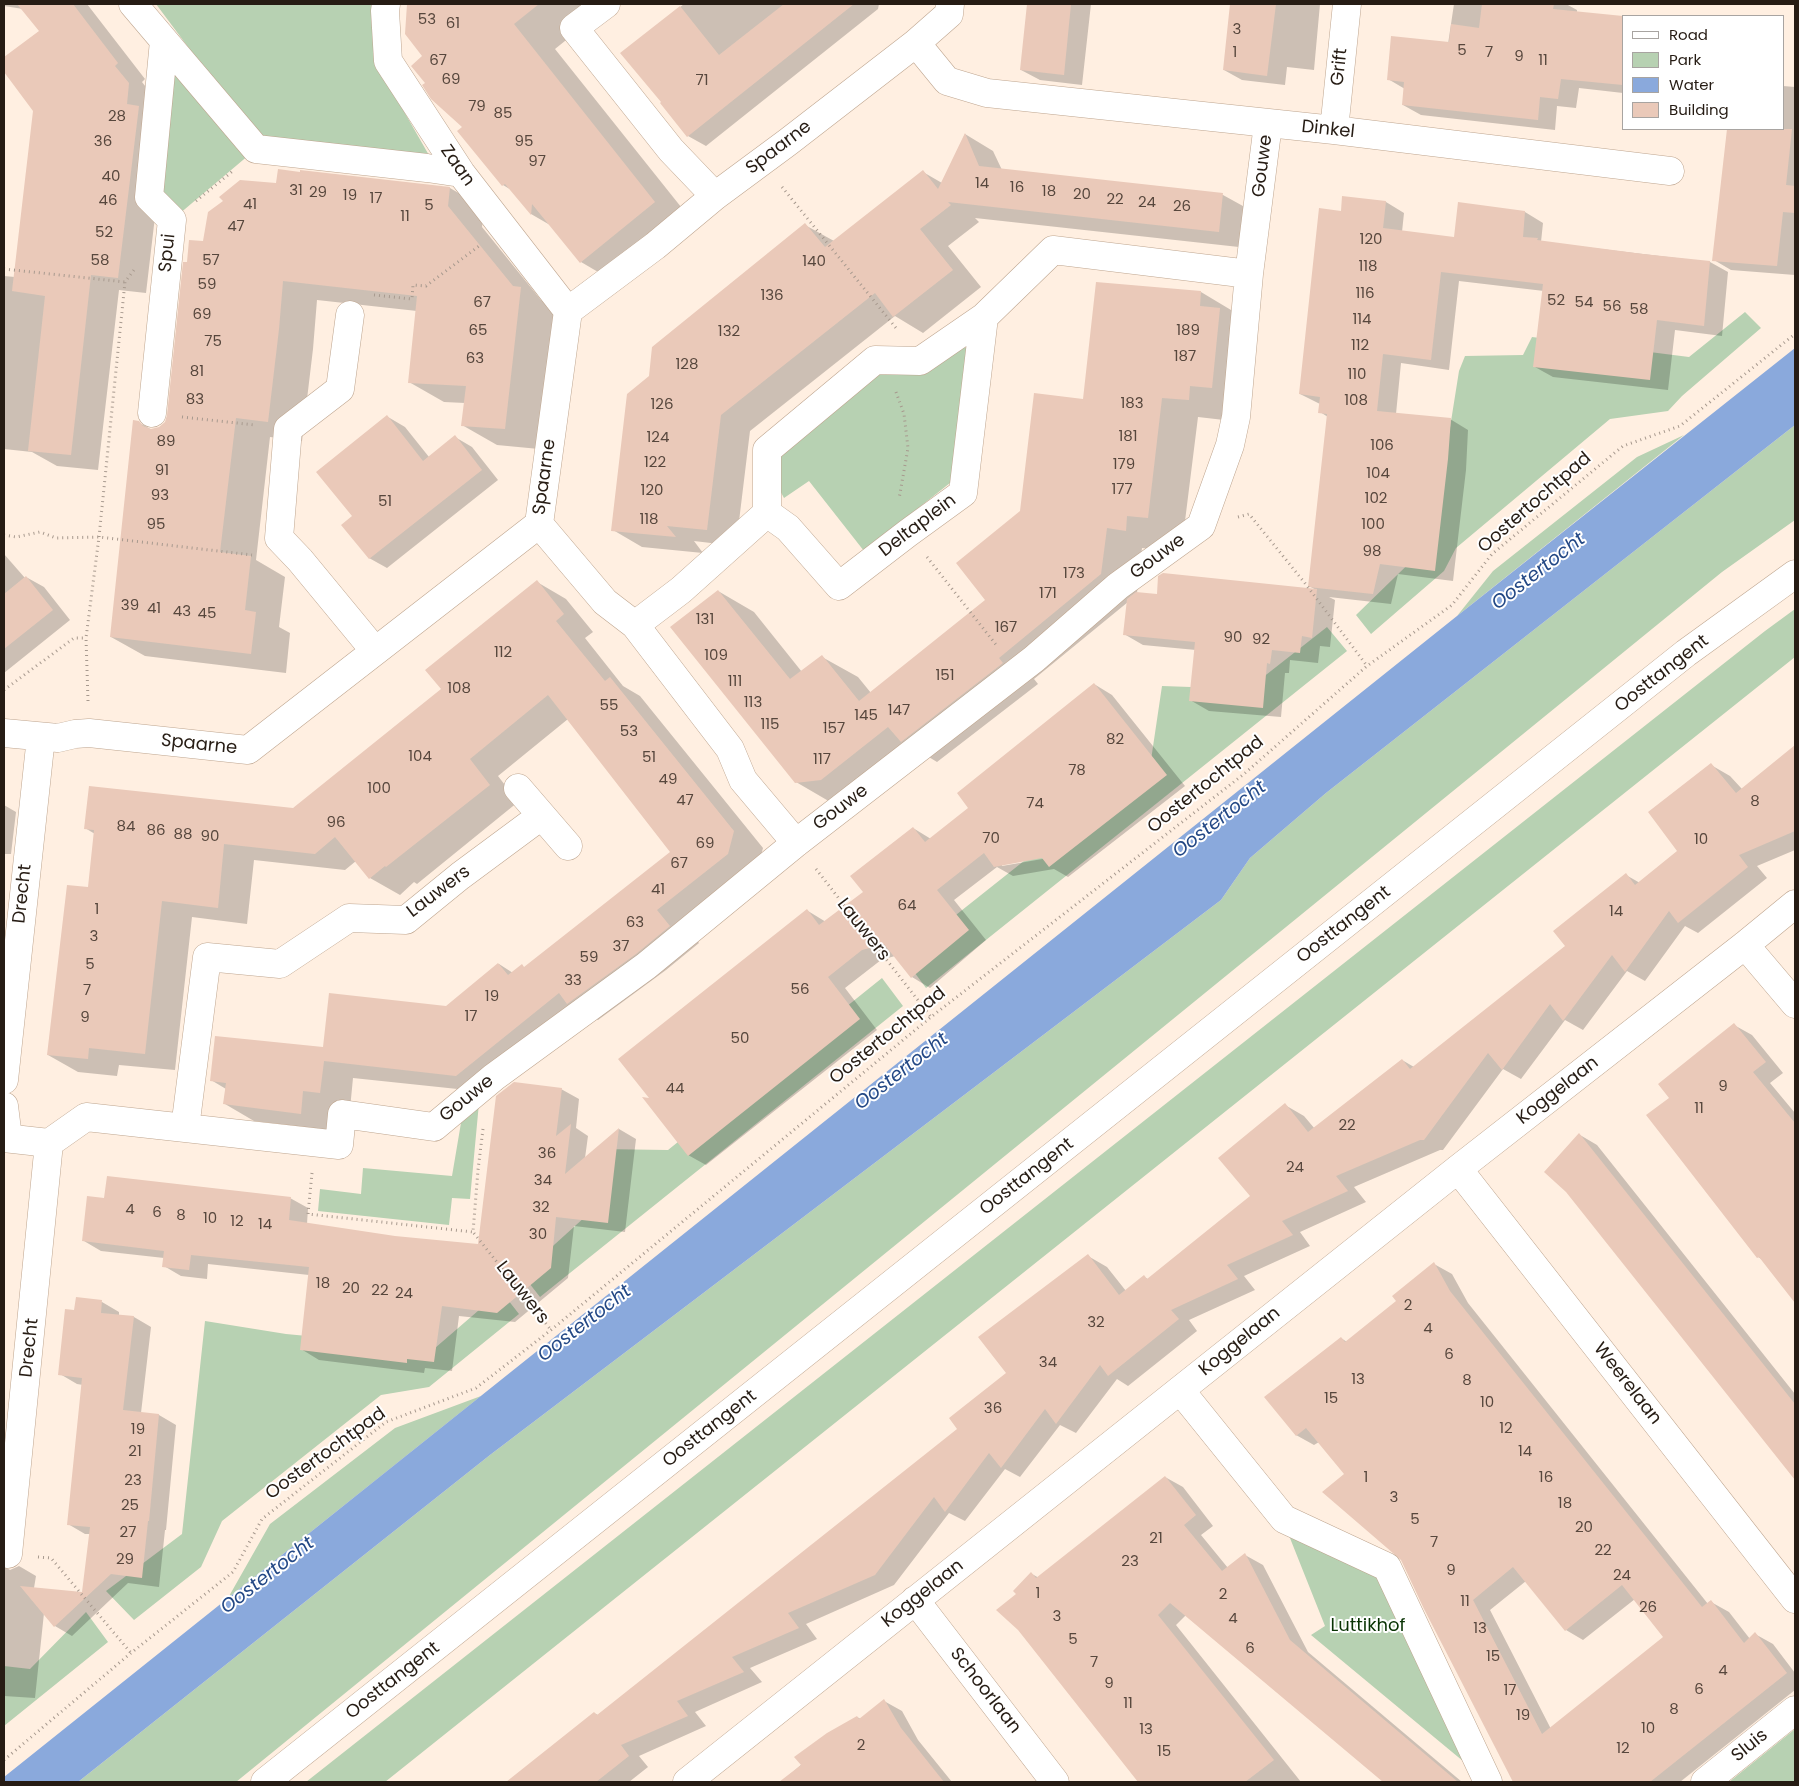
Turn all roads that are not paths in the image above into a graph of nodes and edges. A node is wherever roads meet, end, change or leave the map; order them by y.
1 (133, 4) edge
2 (386, 4) edge
3 (606, 4) edge
4 (950, 4) edge
5 (1347, 4) edge
6 (164, 41) junction
7 (916, 43) junction
8 (1268, 124) junction
9 (1334, 130) junction
10 (1670, 171) dead end
11 (461, 173) junction
12 (715, 196) junction
13 (1249, 274) junction
14 (568, 312) junction
15 (350, 315) road end
16 (984, 317) junction
17 (152, 413) road end
18 (767, 513) junction
19 (539, 524) junction
20 (1794, 576) edge
21 (634, 625) junction
22 (376, 651) junction
23 (4, 733) edge
24 (41, 737) junction
25 (518, 788) dead end
26 (542, 816) junction
27 (796, 843) junction
28 (568, 846) dead end
29 (1795, 904) edge
30 (1745, 945) junction
31 (10, 962) edge
32 (1795, 1004) edge
33 (4, 1080) edge
34 (4, 1106) edge
35 (185, 1128) junction
36 (6, 1138) edge
37 (49, 1143) junction
38 (1458, 1169) junction
39 (1180, 1390) junction
40 (10, 1470) edge
41 (8, 1554) road end
42 (1795, 1598) edge
43 (914, 1600) junction
44 (1795, 1710) edge
45 (265, 1782) edge
46 (687, 1782) edge
47 (1055, 1782) edge
48 (1488, 1782) edge
49 (1705, 1782) edge

1 - 6 street
2 - 11 street, Zaan
3 - 12 street
4 - 7 street, Spaarne
5 - 9 street, Grift
6 - 11 street
6 - 17 street, Spui
7 - 8 street, Dinkel
7 - 12 street, Spaarne
8 - 9 street, Dinkel
8 - 13 street, Gouwe
9 - 10 street, Dinkel
11 - 14 street, Zaan
12 - 14 street, Spaarne
13 - 16 street
13 - 27 street, Gouwe
14 - 19 street, Spaarne
15 - 22 street
16 - 18 street
16 - 18 street, Deltaplein
18 - 21 street
19 - 21 street, Gouwe
19 - 22 street, Spaarne
20 - 45 street, Oosttangent
21 - 27 street, Gouwe
22 - 24 street, Spaarne
23 - 24 street, Spaarne
24 - 31 street, Drecht
25 - 26 street
26 - 28 street
26 - 35 street, Lauwers
27 - 35 street, Gouwe
29 - 30 street, Koggelaan
30 - 32 street
30 - 38 street, Koggelaan
31 - 33 street, Drecht
34 - 36 street
35 - 37 street, Gouwe
36 - 37 street
37 - 40 street, Drecht
38 - 39 street, Koggelaan
38 - 42 street, Weerelaan
39 - 43 street, Koggelaan
39 - 48 street
40 - 41 street, Drecht
43 - 46 street, Koggelaan
43 - 47 street, Schoorlaan
44 - 49 street, Sluis

